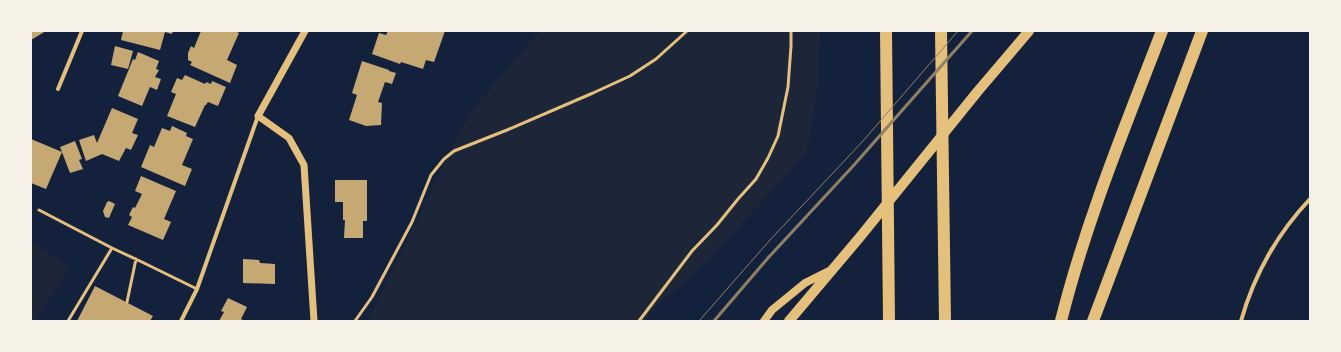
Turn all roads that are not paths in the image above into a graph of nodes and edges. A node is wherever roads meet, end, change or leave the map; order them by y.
1 (82, 31) edge
2 (306, 31) edge
3 (687, 31) edge
4 (791, 31) edge
5 (886, 31) edge
6 (941, 31) edge
7 (1029, 31) edge
8 (1162, 31) edge
9 (1202, 31) edge
10 (58, 89) dead end
11 (258, 116) junction
12 (1310, 199) edge
13 (39, 210) dead end
14 (112, 248) junction
15 (136, 260) junction
16 (831, 270) junction
17 (197, 289) junction
18 (127, 302) dead end
19 (68, 321) edge
20 (181, 321) edge
21 (314, 321) edge
22 (355, 321) edge
23 (639, 321) edge
24 (764, 321) edge
25 (789, 321) edge
26 (889, 321) edge
27 (945, 321) edge
28 (1060, 321) edge
29 (1093, 321) edge
30 (1241, 321) edge

1 - 10 street
2 - 11 street
3 - 22 lane
4 - 23 lane
5 - 26 highway
6 - 27 highway
7 - 16 main road
8 - 28 highway
9 - 29 highway
11 - 17 street
11 - 21 street
12 - 30 street
13 - 14 lane
14 - 15 lane
14 - 19 lane
15 - 17 lane
15 - 18 lane
16 - 24 main road
16 - 25 main road
17 - 20 street

